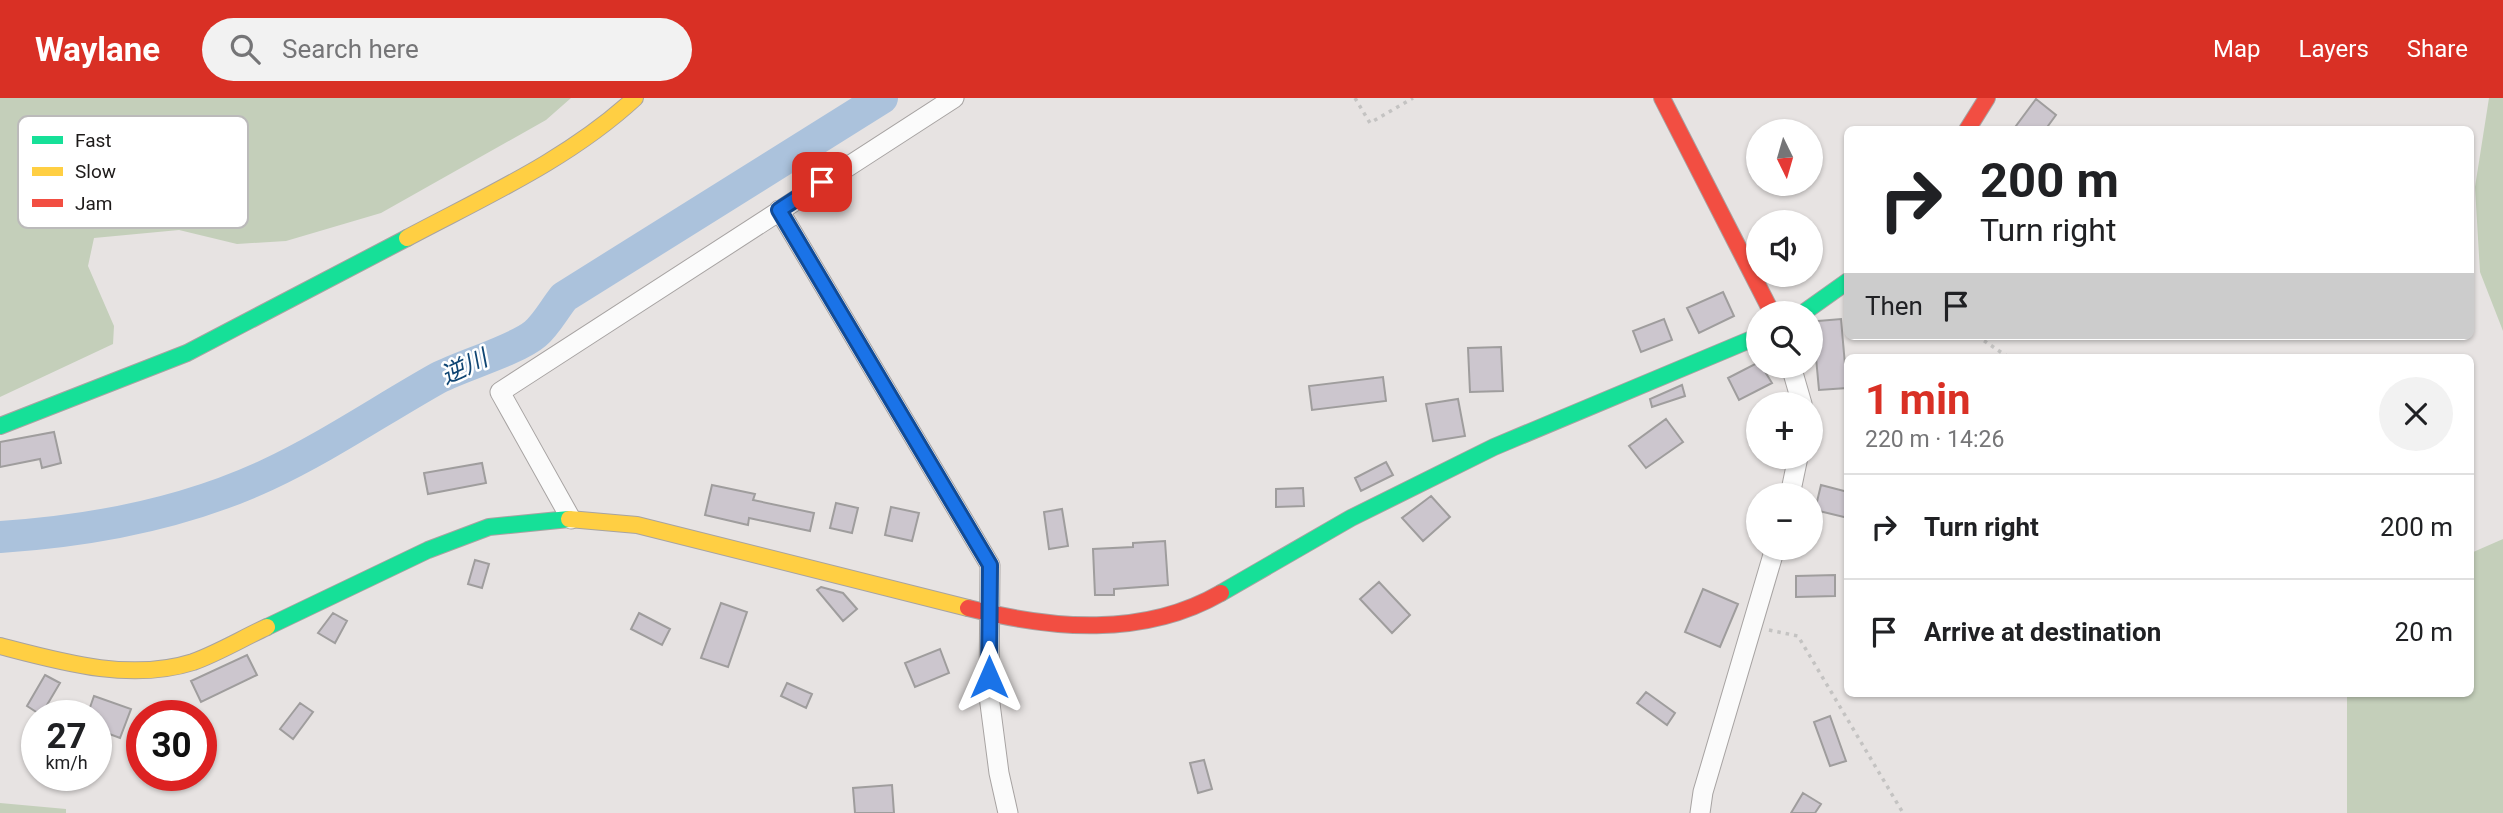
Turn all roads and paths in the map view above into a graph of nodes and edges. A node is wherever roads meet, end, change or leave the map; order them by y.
1 (635, 98) edge
2 (954, 98) edge
3 (1355, 98) edge
4 (1413, 98) edge
5 (1662, 98) edge
6 (1987, 98) edge
7 (1970, 126) edge
8 (779, 210) junction
9 (1844, 284) edge
10 (1766, 301) edge
11 (1820, 301) edge
12 (1983, 340) edge
13 (1746, 341) edge
14 (2004, 354) edge
15 (0, 426) edge
16 (571, 519) junction
17 (1772, 560) edge
18 (989, 613) junction
19 (1753, 627) junction
20 (0, 646) edge
21 (1008, 813) edge
22 (1700, 813) edge
23 (1903, 813) edge

1 - 15 street
2 - 8 street
3 - 4 path
5 - 10 street
6 - 7 street
8 - 16 street
8 - 18 street
9 - 11 street
12 - 14 path
13 - 18 street
16 - 18 street
16 - 20 street
17 - 19 street
18 - 21 street
19 - 22 street
19 - 23 path

